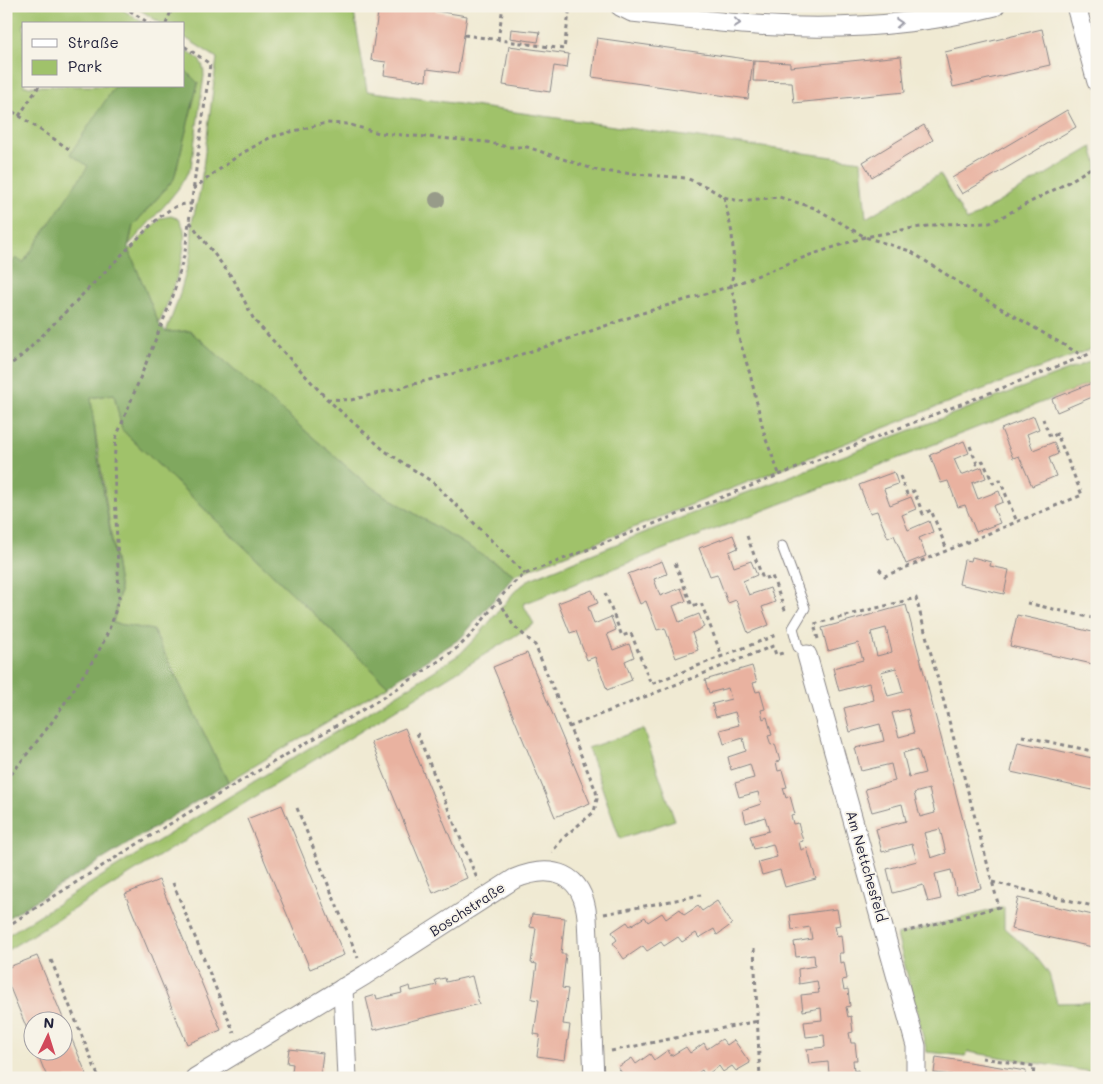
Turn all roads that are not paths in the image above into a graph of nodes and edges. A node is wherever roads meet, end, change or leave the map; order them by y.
1 (620, 6) edge
2 (995, 6) edge
3 (1076, 6) edge
4 (1097, 82) edge
5 (782, 546) dead end
6 (807, 655) joint
7 (343, 988) junction
8 (195, 1078) edge
9 (347, 1078) edge
10 (594, 1078) edge
11 (916, 1078) edge

1 -> 2 street
3 - 4 street
5 - 6 lane
6 - 11 street, Am Nettchesfeld
7 - 8 street, Boschstraße
7 - 9 street
7 - 10 street, Boschstraße

